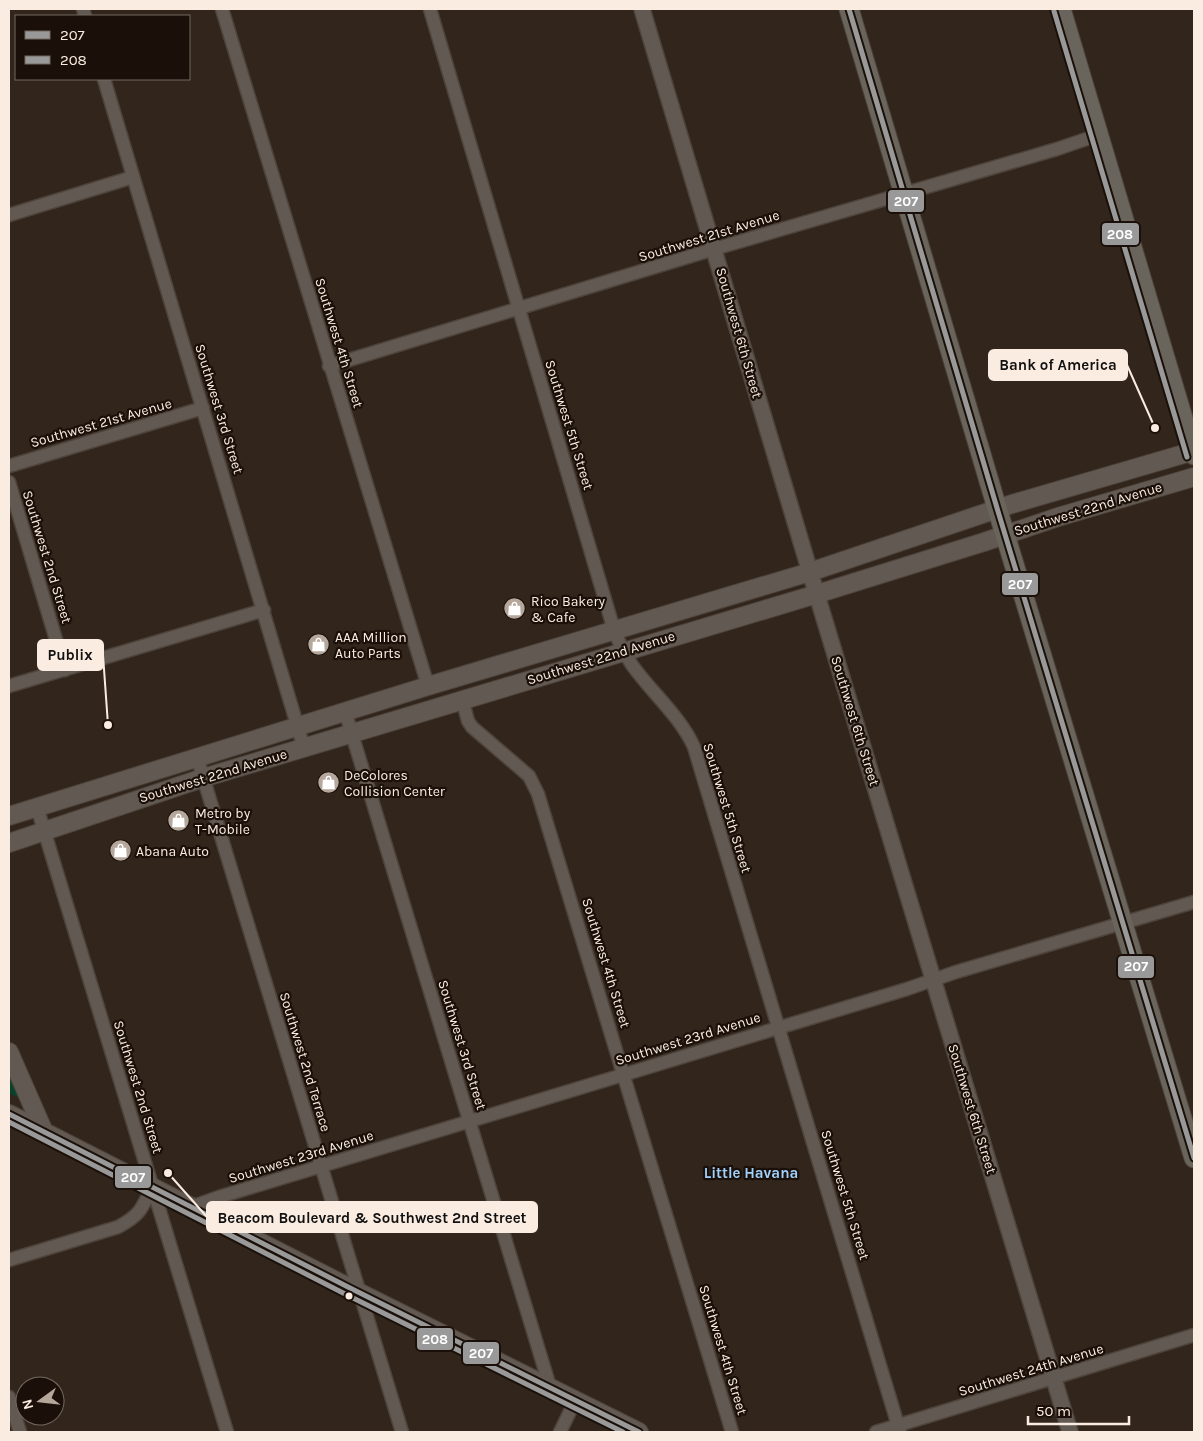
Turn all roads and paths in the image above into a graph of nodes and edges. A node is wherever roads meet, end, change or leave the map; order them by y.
1 (222, 9) edge
2 (430, 9) edge
3 (642, 9) edge
4 (848, 9) edge
5 (1061, 9) edge
6 (104, 80) edge
7 (1098, 136) junction
8 (133, 177) junction
9 (903, 193) junction
10 (9, 215) edge
11 (714, 249) junction
12 (519, 310) junction
13 (330, 366) junction
14 (203, 408) junction
15 (1187, 409) edge
16 (1194, 452) edge
17 (9, 466) edge
18 (1194, 477) edge
19 (9, 482) edge
20 (997, 508) junction
21 (1005, 534) junction
22 (810, 572) junction
23 (816, 594) junction
24 (264, 610) junction
25 (614, 630) junction
26 (623, 651) junction
27 (65, 670) junction
28 (9, 686) edge
29 (428, 686) junction
30 (462, 699) junction
31 (345, 711) junction
32 (298, 726) junction
33 (352, 733) junction
34 (304, 748) junction
35 (197, 757) junction
36 (203, 778) junction
37 (37, 808) junction
38 (9, 816) edge
39 (44, 830) junction
40 (9, 843) edge
41 (1194, 902) edge
42 (1123, 924) junction
43 (933, 980) junction
44 (778, 1028) junction
45 (9, 1052) edge
46 (624, 1074) junction
47 (9, 1114) edge
48 (470, 1121) junction
49 (44, 1132) junction
50 (1194, 1158) edge
51 (321, 1167) junction
52 (152, 1187) junction
53 (192, 1207) junction
54 (9, 1260) edge
55 (359, 1292) junction
56 (1194, 1335) edge
57 (1054, 1379) junction
58 (550, 1387) junction
59 (9, 1397) edge
60 (575, 1401) junction
61 (899, 1429) edge
62 (20, 1432) edge
63 (227, 1432) edge
64 (402, 1432) edge
65 (560, 1432) edge
66 (639, 1432) edge
67 (732, 1432) edge
68 (876, 1432) edge
69 (1070, 1432) edge

1 - 13 street, Southwest 4th Street
2 - 12 street, Southwest 5th Street
3 - 11 street, Southwest 6th Street
4 - 9 main road
5 - 7 main road
6 - 8 street, Southwest 3rd Street
7 - 9 street, Southwest 21st Avenue
7 - 15 main road
8 - 10 street
8 - 14 street, Southwest 3rd Street
9 - 11 street, Southwest 21st Avenue
9 - 20 main road
11 - 12 street, Southwest 21st Avenue
11 - 22 street, Southwest 6th Street
12 - 13 street, Southwest 21st Avenue
12 - 25 street, Southwest 5th Street
13 - 29 street, Southwest 4th Street
14 - 17 street, Southwest 21st Avenue
14 - 24 street, Southwest 3rd Street
15 - 16 main road
16 - 20 main road, Southwest 22nd Avenue
18 - 21 main road, Southwest 22nd Avenue
19 - 27 street, Southwest 2nd Street
20 - 21 main road
20 - 22 main road, Southwest 22nd Avenue
21 - 23 main road, Southwest 22nd Avenue
21 - 42 main road
22 - 23 street, Southwest 6th Street
22 - 25 main road, Southwest 22nd Avenue
23 - 26 main road, Southwest 22nd Avenue
23 - 43 street, Southwest 6th Street
24 - 27 street
24 - 32 street, Southwest 3rd Street
25 - 26 street, Southwest 5th Street
25 - 29 main road, Southwest 22nd Avenue
26 - 30 main road, Southwest 22nd Avenue
26 - 44 street, Southwest 5th Street
27 - 28 street
29 - 31 main road, Southwest 22nd Avenue
30 - 33 main road, Southwest 22nd Avenue
30 - 46 street, Southwest 4th Street
31 - 32 main road, Southwest 22nd Avenue
31 - 33 street, Southwest 3rd Street
32 - 34 street, Southwest 3rd Street
32 - 35 main road, Southwest 22nd Avenue
33 - 34 main road, Southwest 22nd Avenue
33 - 48 street, Southwest 3rd Street
34 - 36 main road, Southwest 22nd Avenue
35 - 36 street, Southwest 2nd Terrace
35 - 37 main road, Southwest 22nd Avenue
36 - 39 main road, Southwest 22nd Avenue
36 - 51 street, Southwest 2nd Terrace
37 - 38 main road, Southwest 22nd Avenue
37 - 39 street, Southwest 2nd Street
39 - 40 main road, Southwest 22nd Avenue
39 - 52 street, Southwest 2nd Street
41 - 42 street, Southwest 23rd Avenue
42 - 43 street, Southwest 23rd Avenue
42 - 50 main road
43 - 44 street, Southwest 23rd Avenue
43 - 57 street, Southwest 6th Street
44 - 46 street, Southwest 23rd Avenue
44 - 61 street, Southwest 5th Street
45 - 49 main road
46 - 48 street, Southwest 23rd Avenue
46 - 67 street, Southwest 4th Street
47 - 49 main road
48 - 51 street, Southwest 23rd Avenue
48 - 58 street, Southwest 3rd Street
49 - 52 main road
51 - 53 street, Southwest 23rd Avenue
51 - 55 street, Southwest 2nd Terrace
52 - 53 main road
52 - 54 street
52 - 63 street, Southwest 2nd Street
53 - 55 main road
55 - 58 main road
55 - 64 street, Southwest 2nd Terrace
56 - 57 street, Southwest 24th Avenue
57 - 61 street, Southwest 24th Avenue
57 - 69 street, Southwest 6th Street
58 - 60 main road
59 - 62 street
60 - 65 street
60 - 66 main road
61 - 68 street, Southwest 24th Avenue

